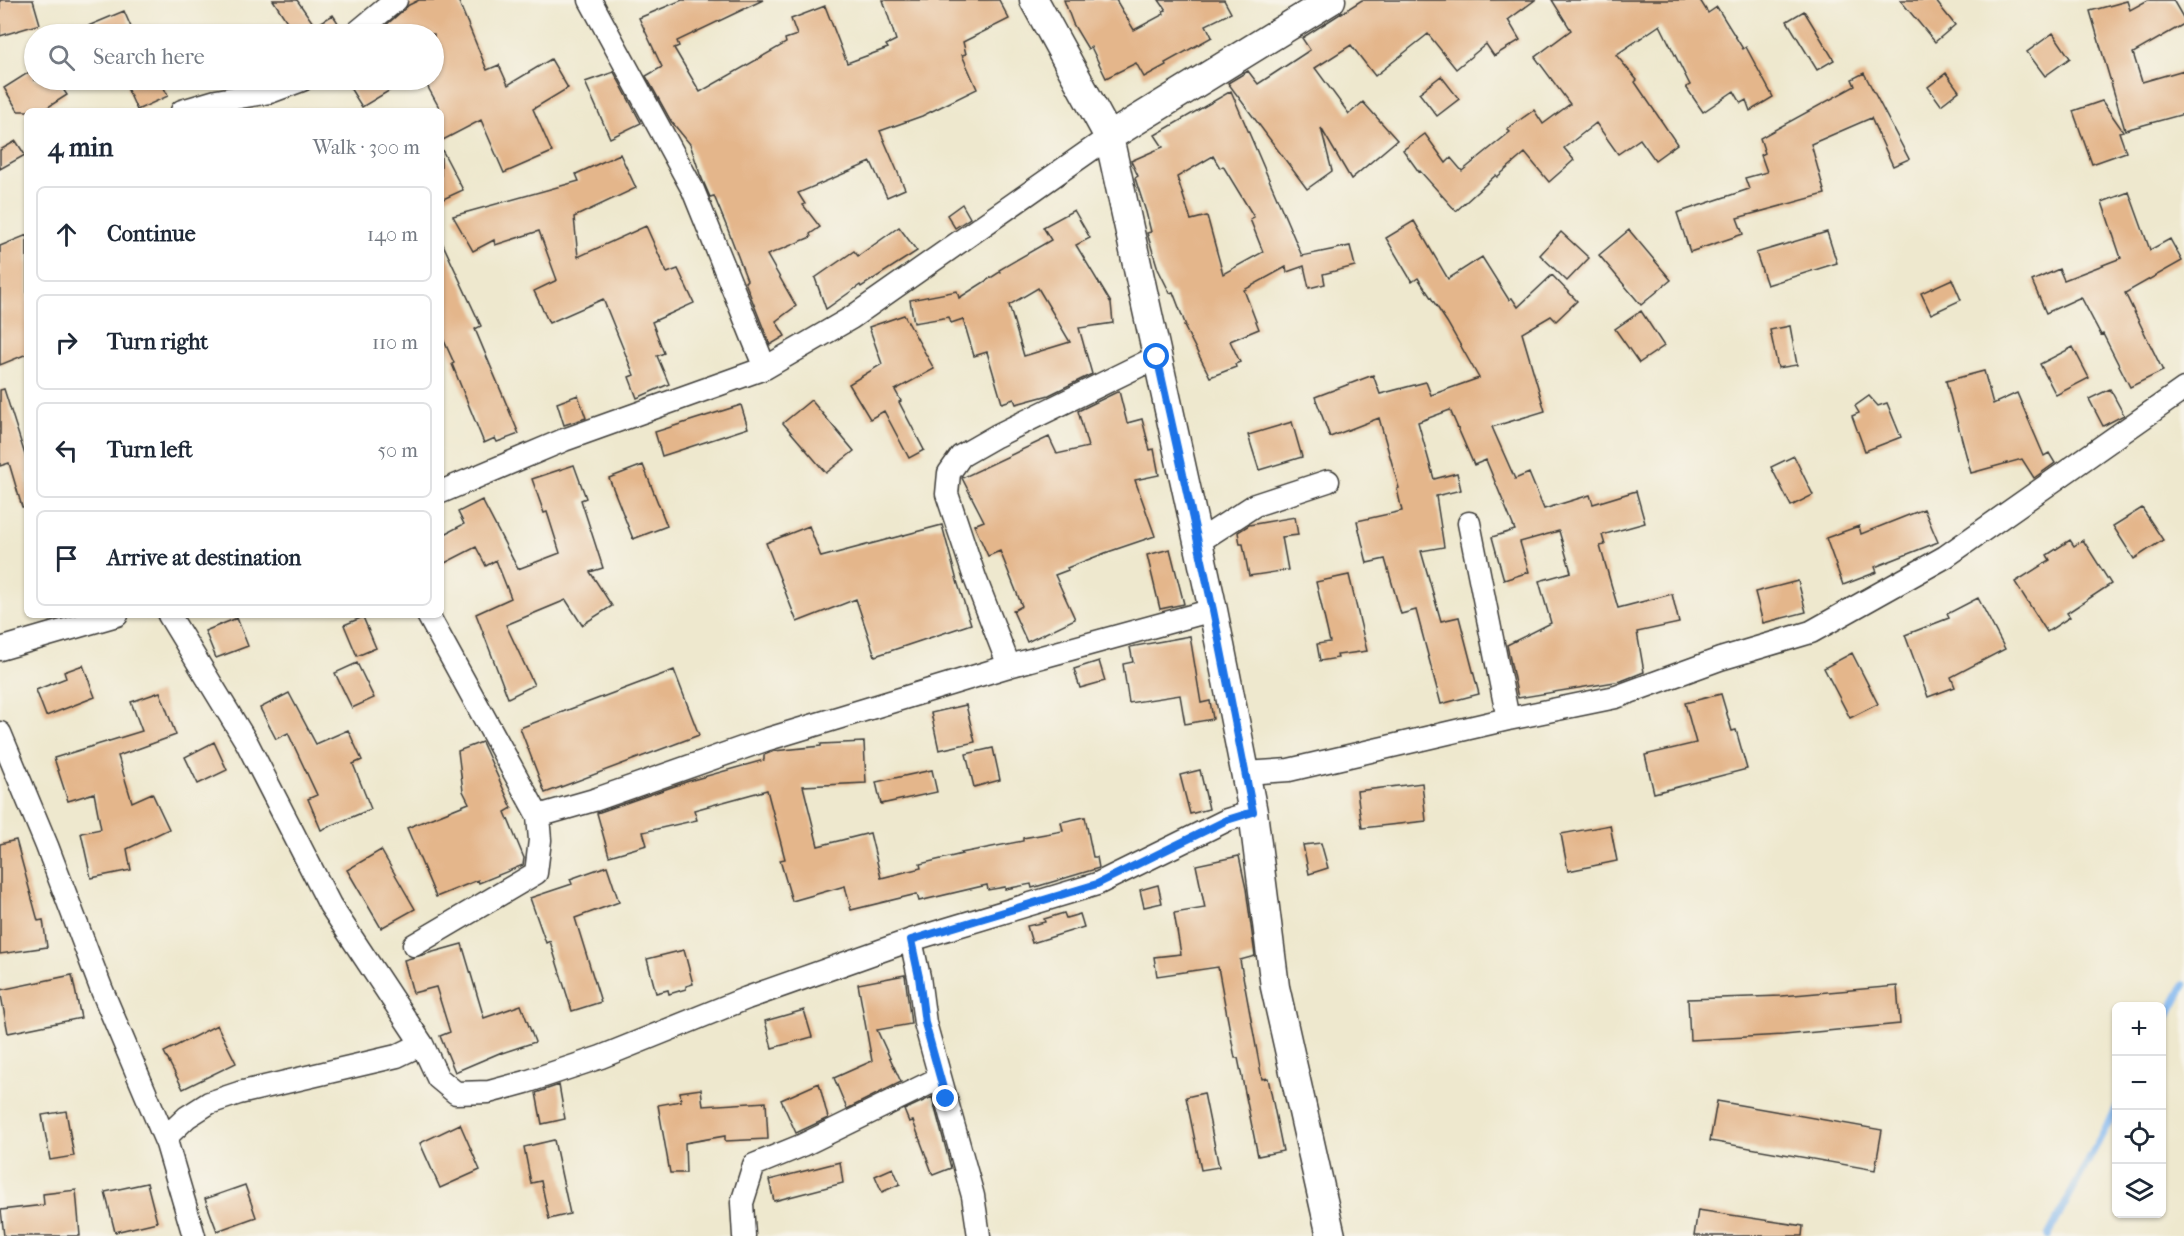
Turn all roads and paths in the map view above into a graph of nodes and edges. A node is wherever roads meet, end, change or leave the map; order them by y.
1 (396, 0) edge
2 (590, 0) edge
3 (1035, 0) edge
4 (1331, 0) edge
5 (367, 24) edge
6 (275, 90) edge
7 (191, 108) edge
8 (1109, 137) junction
9 (1157, 357) junction
10 (765, 368) junction
11 (2184, 389) edge
12 (1328, 481) dead end
13 (444, 491) edge
14 (1469, 523) dead end
15 (1198, 542) junction
16 (1213, 610) junction
17 (107, 618) edge
18 (171, 618) edge
19 (430, 618) edge
20 (0, 649) edge
21 (1009, 666) junction
22 (1508, 719) junction
23 (0, 733) edge
24 (1245, 773) junction
25 (1253, 812) junction
26 (538, 816) junction
27 (911, 940) junction
28 (414, 945) dead end
29 (422, 1044) junction
30 (940, 1078) junction
31 (165, 1138) junction
32 (194, 1236) edge
33 (744, 1236) edge
34 (979, 1236) edge
35 (1331, 1236) edge

1 - 5 street
2 - 10 street
3 - 8 main road
4 - 8 main road
6 - 7 street
8 - 9 main road
8 - 10 street
9 - 15 main road
9 - 21 street
10 - 13 street
11 - 22 street
12 - 15 street
14 - 22 street
15 - 16 main road
16 - 21 street
16 - 24 main road
17 - 20 street
18 - 29 street
19 - 26 street
21 - 26 street
22 - 24 street
23 - 31 street
24 - 25 main road
25 - 27 street
25 - 35 main road
26 - 28 street
27 - 29 street
27 - 30 street
29 - 31 street
30 - 33 street
30 - 34 street
31 - 32 street

